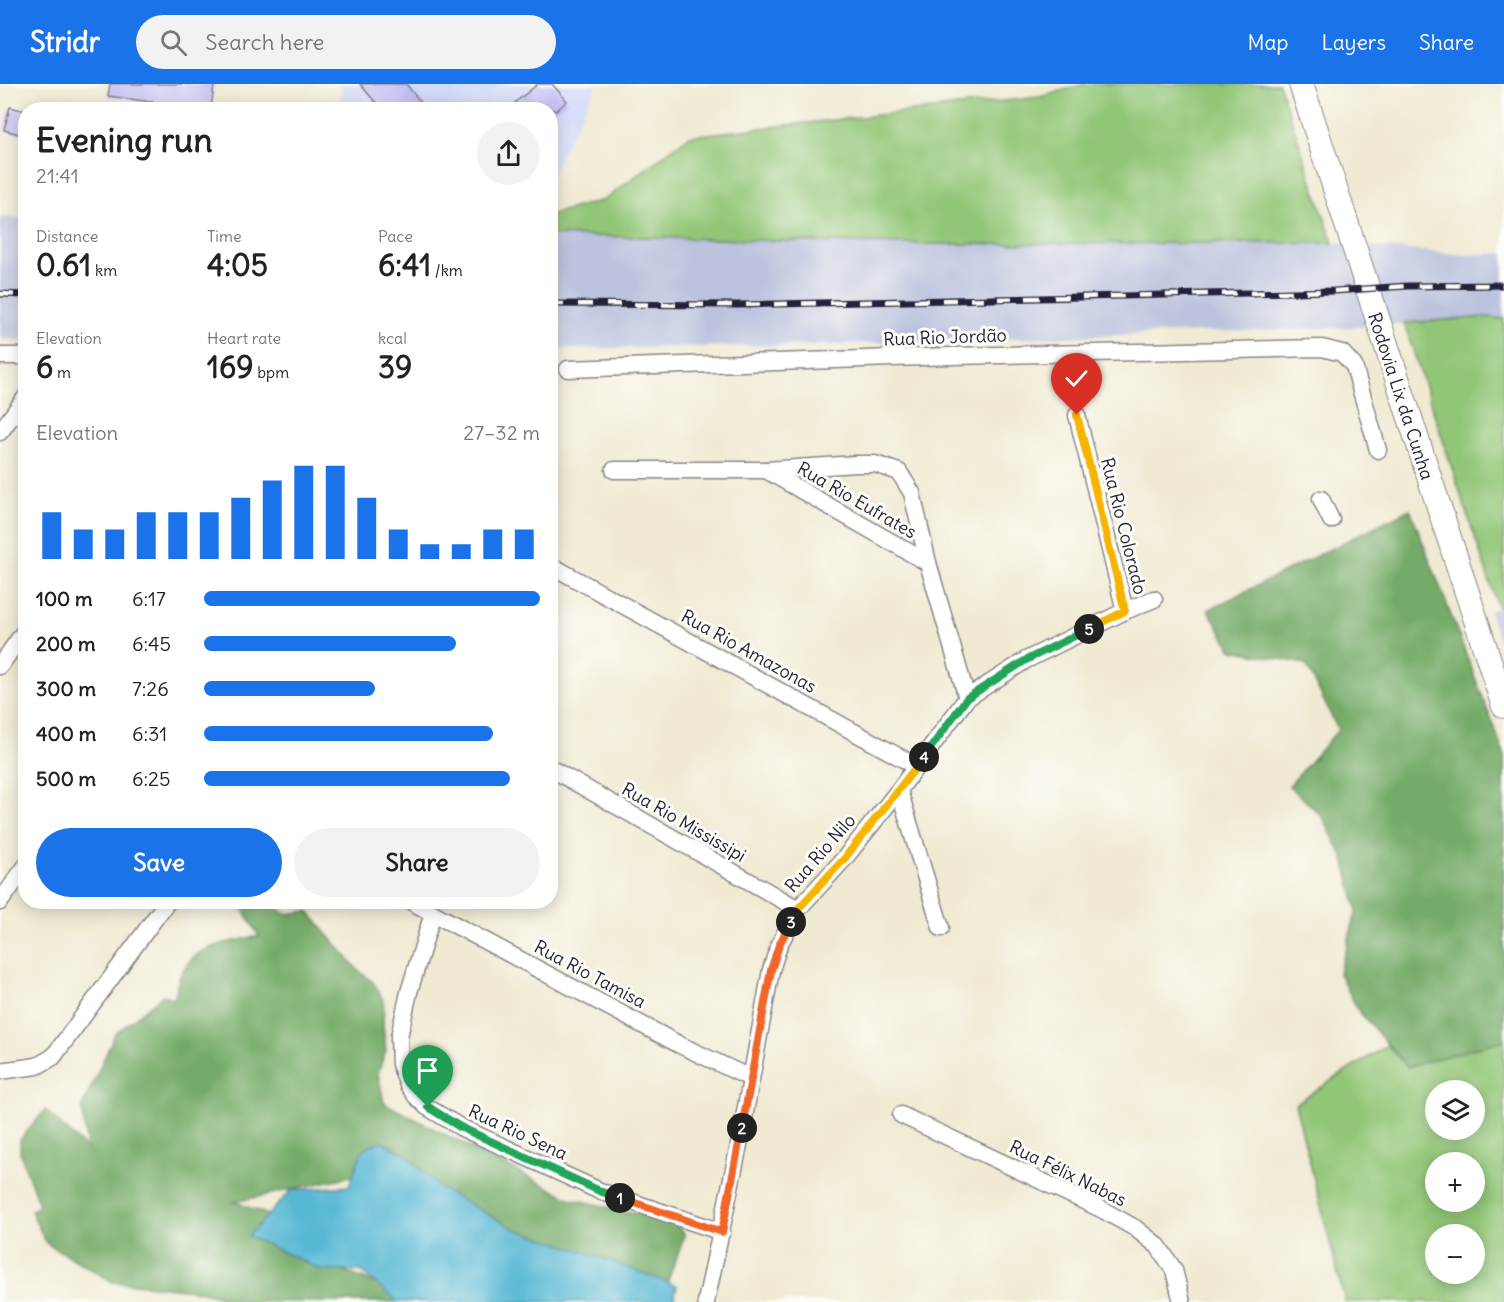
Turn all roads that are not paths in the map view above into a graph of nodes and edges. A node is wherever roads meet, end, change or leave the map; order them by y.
1 (1301, 84) edge
2 (0, 356) edge
3 (18, 356) edge
4 (568, 369) dead end
5 (18, 408) edge
6 (1077, 415) dead end
7 (0, 432) edge
8 (1378, 450) dead end
9 (614, 470) dead end
10 (766, 470) junction
11 (1321, 499) dead end
12 (1331, 520) dead end
13 (928, 563) junction
14 (558, 569) edge
15 (1154, 599) dead end
16 (1125, 611) junction
17 (18, 640) edge
18 (0, 666) edge
19 (967, 698) junction
20 (1504, 706) edge
21 (916, 766) junction
22 (558, 773) edge
23 (899, 790) junction
24 (18, 878) edge
25 (0, 902) edge
26 (162, 909) edge
27 (425, 909) edge
28 (798, 909) junction
29 (433, 913) junction
30 (941, 928) dead end
31 (0, 1071) edge
32 (750, 1078) junction
33 (901, 1115) dead end
34 (722, 1232) junction
35 (706, 1302) edge
36 (1182, 1302) edge

1 - 20 main road, Rodovia Lix da Cunha
2 - 3 street
4 - 8 street, Rua Rio Jordão
5 - 7 street
6 - 16 street, Rua Rio Colorado
9 - 10 street, Rua Rio Eufrates
10 - 13 street, Rua Rio Eufrates
10 - 13 street, Rua Rio Eufrates
11 - 12 street
13 - 19 street, Rua Rio Eufrates
14 - 21 street, Rua Rio Amazonas
15 - 16 street, Rua Rio Nilo
16 - 19 street, Rua Rio Nilo
17 - 18 street
19 - 21 street, Rua Rio Nilo
21 - 23 street, Rua Rio Nilo
22 - 28 street, Rua Rio Mississipi
23 - 28 street, Rua Rio Nilo
23 - 30 street
24 - 25 street
26 - 31 street
27 - 29 street, Rua Rio Tamisa
28 - 32 street, Rua Rio Nilo
29 - 32 street, Rua Rio Tamisa
29 - 34 street, Rua Rio Sena
32 - 34 street, Rua Rio Nilo
33 - 36 street, Rua Félix Nabas
34 - 35 street, Rua Rio Nilo

